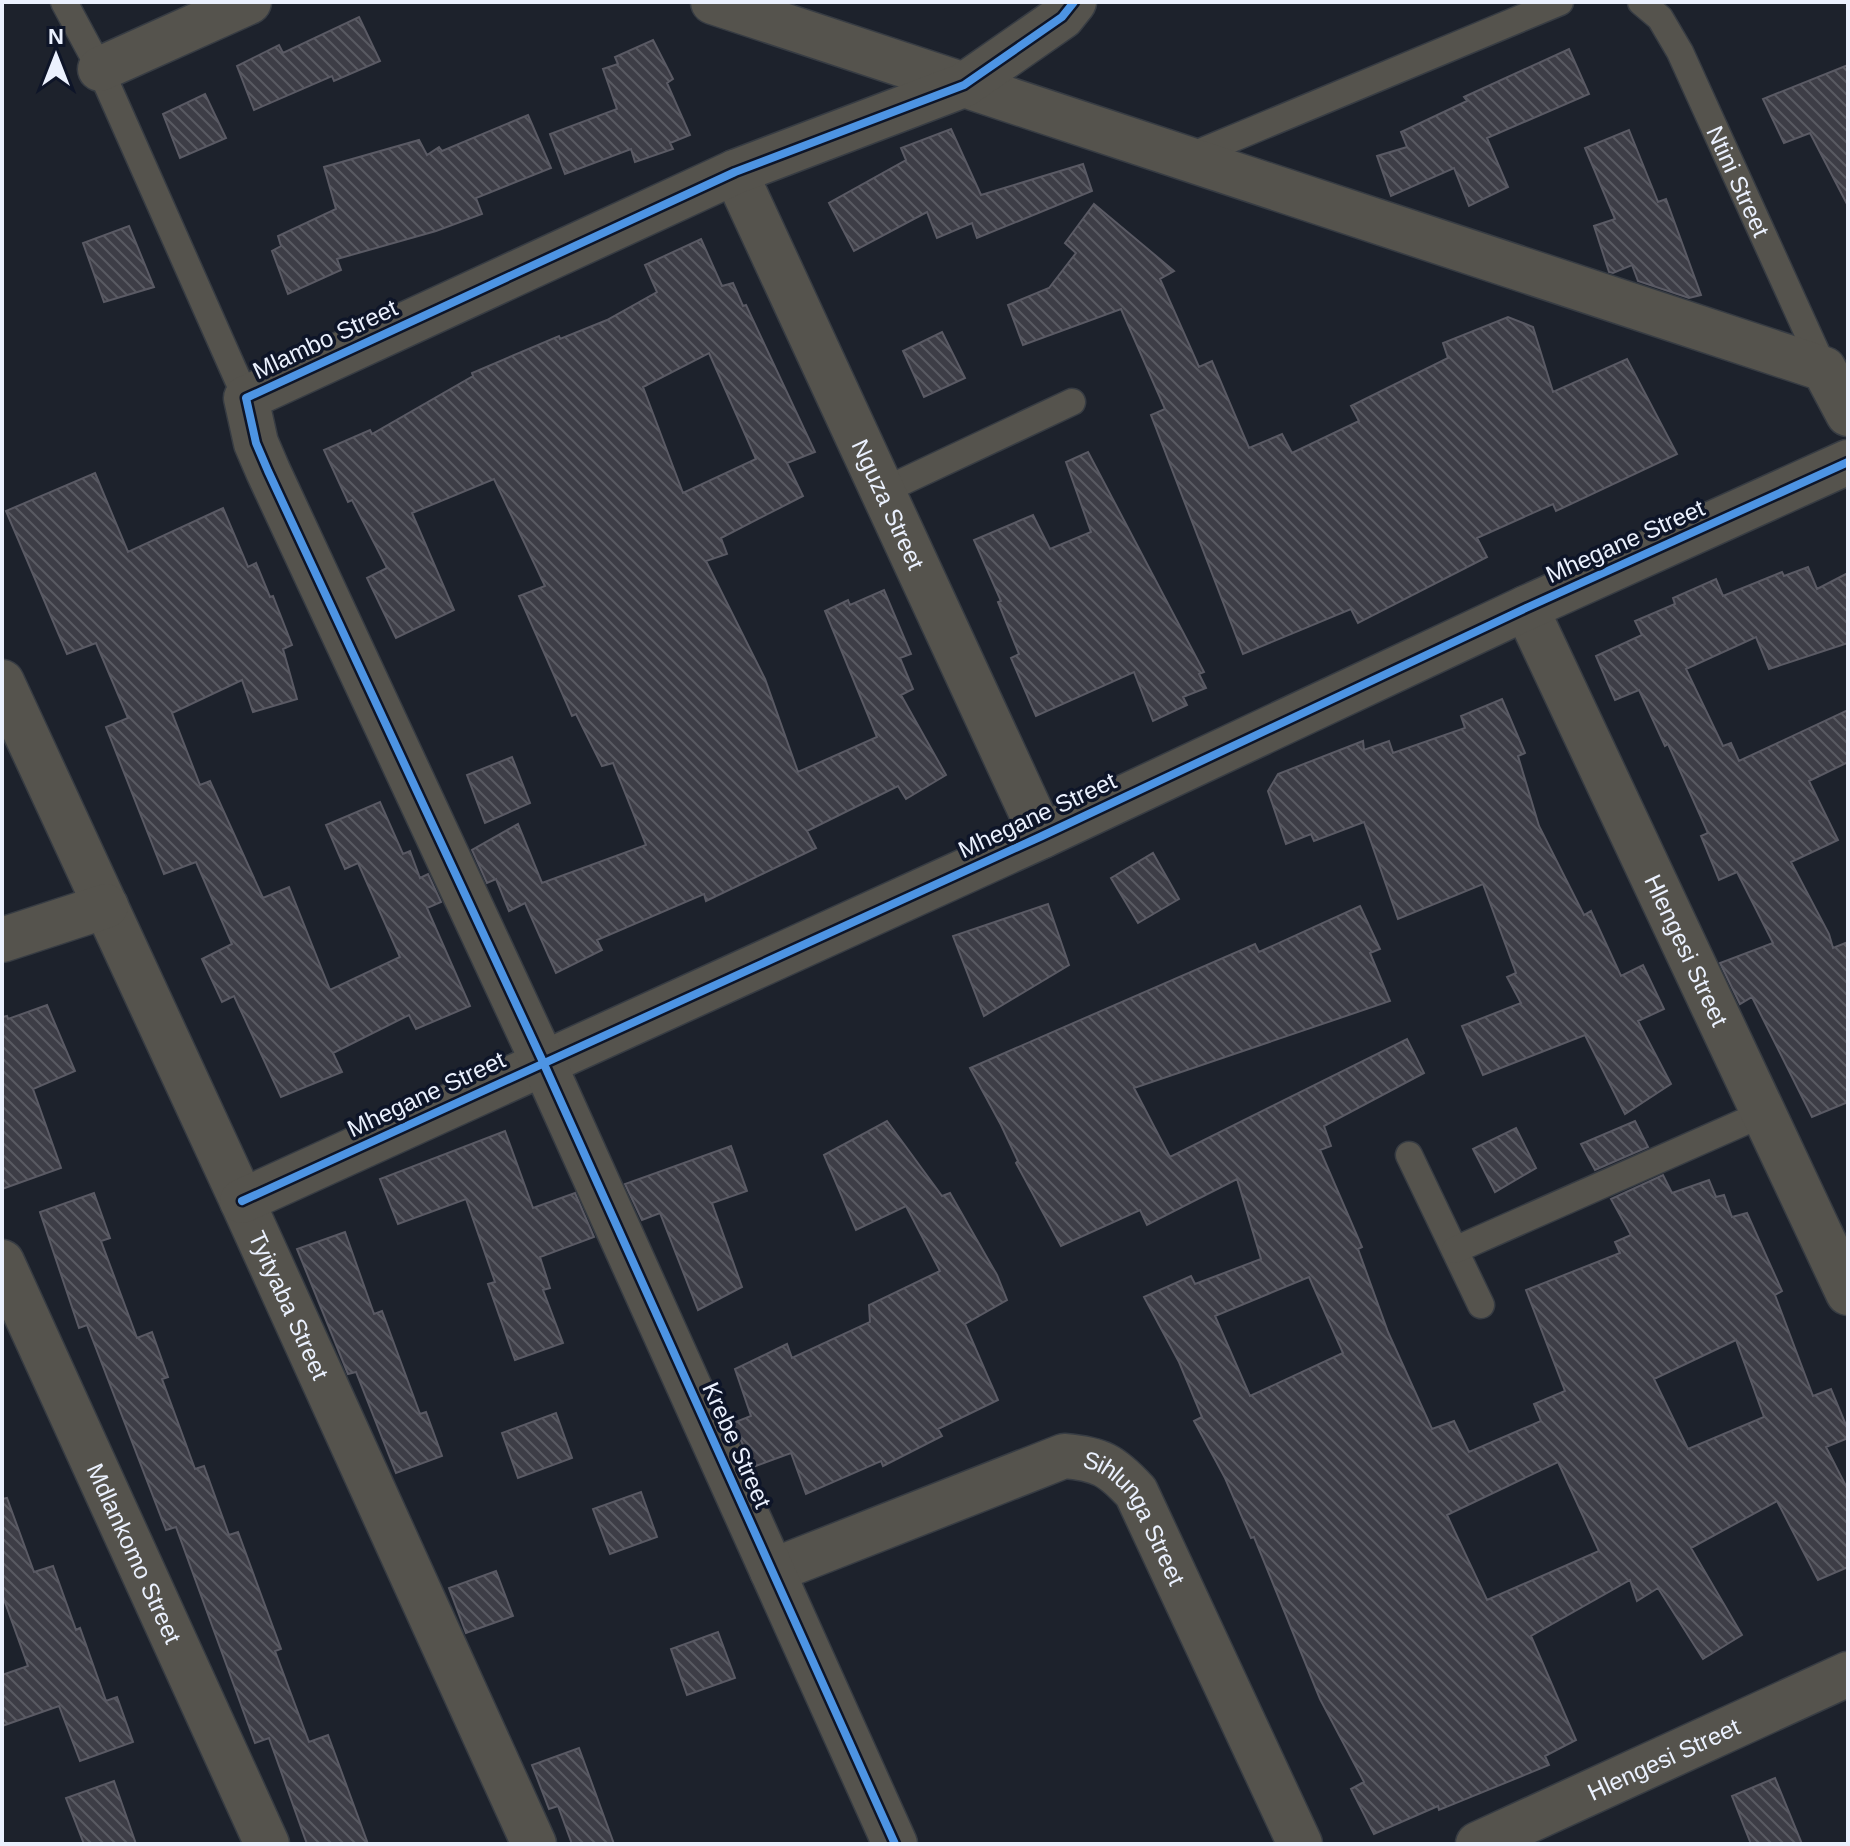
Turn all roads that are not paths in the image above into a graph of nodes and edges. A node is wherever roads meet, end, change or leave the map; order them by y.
1 (64, 2) edge
2 (249, 2) edge
3 (713, 2) edge
4 (1074, 2) edge
5 (1560, 2) edge
6 (1641, 2) edge
7 (100, 69) junction
8 (964, 85) junction
9 (1186, 158) junction
10 (735, 172) junction
11 (1824, 369) junction
12 (246, 398) junction
13 (1072, 402) dead end
14 (1848, 414) edge
15 (1848, 462) edge
16 (883, 491) junction
17 (1526, 608) junction
18 (2, 682) edge
19 (1042, 836) junction
20 (106, 906) junction
21 (2, 940) edge
22 (543, 1062) junction
23 (1762, 1114) junction
24 (1409, 1155) dead end
25 (242, 1201) junction
26 (1455, 1250) junction
27 (2, 1262) edge
28 (1845, 1279) edge
29 (1481, 1305) dead end
30 (772, 1571) junction
31 (1848, 1674) edge
32 (267, 1844) edge
33 (534, 1844) edge
34 (895, 1844) edge
35 (1300, 1844) edge
36 (1478, 1844) edge

1 - 7 lane
2 - 7 street
3 - 8 street
4 - 8 street, Mlambo Street
5 - 9 lane
6 - 11 lane, Ntini Street
7 - 12 lane
8 - 9 street
8 - 10 street, Mlambo Street
9 - 11 street
10 - 12 street, Mlambo Street
10 - 16 street, Nguza Street
11 - 14 street
12 - 22 street, Mlambo Street
13 - 16 lane
15 - 17 street, Mhegane Street
16 - 19 street, Nguza Street
17 - 19 street, Mhegane Street
17 - 23 street, Hlengesi Street
18 - 20 street, Tyityaba Street
19 - 22 street, Mhegane Street
20 - 21 street
20 - 25 street, Tyityaba Street
22 - 25 street, Mhegane Street
22 - 30 street, Krebe Street
23 - 26 lane
23 - 28 street, Hlengesi Street
24 - 26 lane
25 - 33 street, Tyityaba Street
26 - 29 lane
27 - 32 street, Mdlankomo Street
30 - 34 street, Krebe Street
30 - 35 street, Sihlunga Street
31 - 36 street, Hlengesi Street

